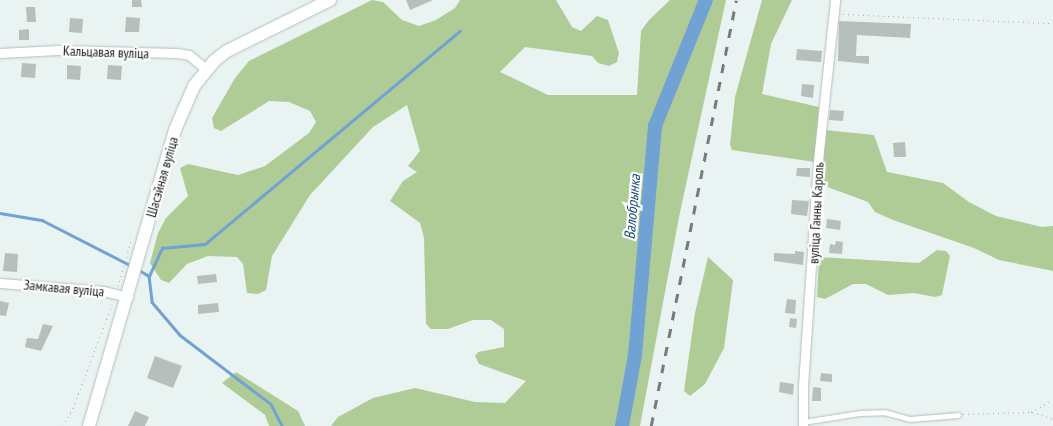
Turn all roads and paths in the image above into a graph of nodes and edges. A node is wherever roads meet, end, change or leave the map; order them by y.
1 (330, 0) edge
2 (835, 0) edge
3 (835, 12) junction
4 (1053, 23) edge
5 (0, 53) edge
6 (206, 70) junction
7 (126, 252) dead end
8 (0, 283) edge
9 (125, 294) junction
10 (1053, 400) edge
11 (1031, 412) junction
12 (958, 414) joint
13 (1053, 419) edge
14 (803, 424) edge
15 (63, 426) edge
16 (89, 426) edge

1 - 6 main road, Шасэйная вуліца
2 - 3 street, вуліца Ганны Кароль
3 - 4 path
3 - 14 street, вуліца Ганны Кароль
5 - 6 street, Кальцавая вуліца
6 - 9 main road, Шасэйная вуліца
7 - 9 path
8 - 9 street, Замкавая вуліца
9 - 15 path
9 - 16 main road, Шасэйная вуліца
10 - 11 path
11 - 12 path
11 - 13 path
12 - 14 lane

